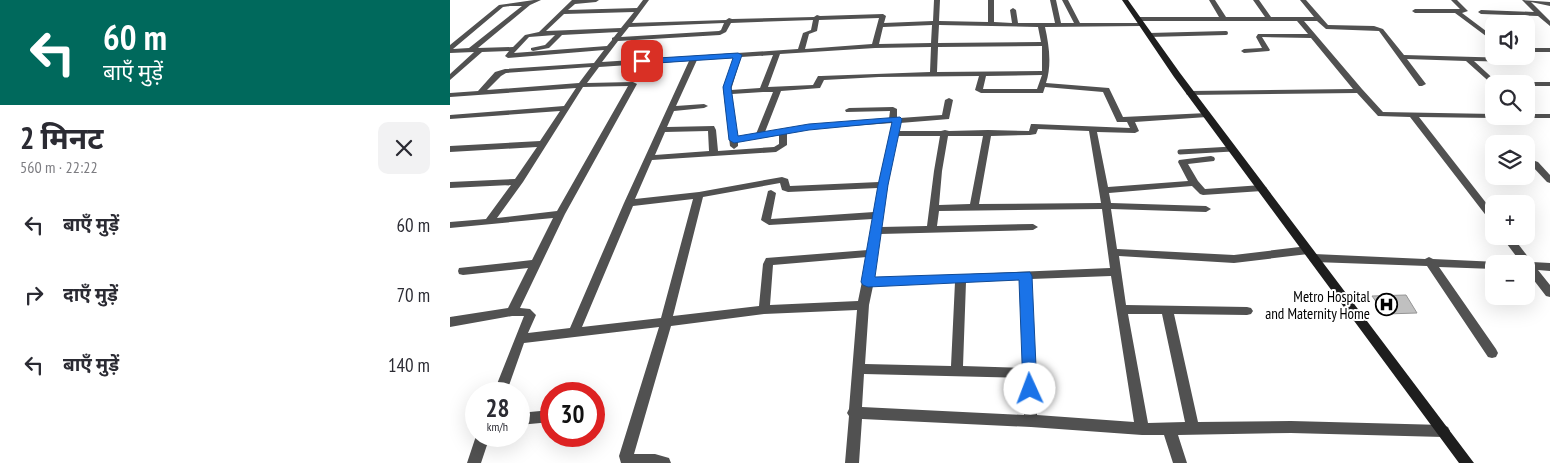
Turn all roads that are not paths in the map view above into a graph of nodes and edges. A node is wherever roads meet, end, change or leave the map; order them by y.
1 (538, 0) edge
2 (596, 0) edge
3 (646, 0) edge
4 (937, 0) edge
5 (991, 0) edge
6 (1053, 0) edge
7 (1065, 0) edge
8 (1125, 0) edge
9 (1212, 0) edge
10 (1256, 0) edge
11 (1304, 0) edge
12 (1454, 0) edge
13 (1526, 0) edge
14 (574, 1) edge
15 (528, 4) junction
16 (1550, 4) edge
17 (638, 10) junction
18 (1013, 10) dead end
19 (1415, 11) dead end
20 (563, 12) junction
21 (1457, 12) junction
22 (1481, 12) dead end
23 (1538, 14) junction
24 (817, 17) junction
25 (1223, 18) junction
26 (1269, 19) junction
27 (1299, 19) junction
28 (1318, 19) junction
29 (729, 20) junction
30 (1140, 21) junction
31 (936, 23) junction
32 (991, 23) junction
33 (1014, 24) junction
34 (1041, 24) junction
35 (1058, 24) junction
36 (1078, 24) junction
37 (1550, 24) edge
38 (881, 25) junction
39 (624, 27) junction
40 (562, 32) junction
41 (541, 33) junction
42 (1226, 33) dead end
43 (1485, 33) edge
44 (1149, 35) junction
45 (1313, 36) junction
46 (614, 39) junction
47 (1045, 44) junction
48 (934, 45) junction
49 (875, 46) junction
50 (608, 48) junction
51 (450, 50) edge
52 (514, 50) junction
53 (801, 50) junction
54 (1535, 50) edge
55 (1550, 50) edge
56 (470, 51) junction
57 (479, 51) junction
58 (1244, 51) dead end
59 (778, 52) junction
60 (738, 55) junction
61 (1402, 57) junction
62 (694, 58) junction
63 (1468, 59) junction
64 (1485, 59) edge
65 (596, 64) junction
66 (1014, 73) junction
67 (983, 74) junction
68 (1046, 74) junction
69 (933, 75) junction
70 (1485, 75) edge
71 (450, 78) edge
72 (580, 84) junction
73 (1422, 84) dead end
74 (1535, 84) edge
75 (1550, 84) edge
76 (1043, 85) junction
77 (778, 89) junction
78 (763, 90) junction
79 (1012, 91) junction
80 (1360, 91) junction
81 (482, 92) junction
82 (727, 92) junction
83 (1190, 93) junction
84 (450, 95) edge
85 (950, 100) dead end
86 (704, 106) dead end
87 (565, 108) junction
88 (671, 109) junction
89 (849, 110) dead end
90 (1207, 115) junction
91 (1413, 116) junction
92 (1485, 116) edge
93 (1535, 116) edge
94 (1550, 116) edge
95 (450, 117) edge
96 (895, 119) junction
97 (1130, 120) junction
98 (662, 130) junction
99 (1092, 130) junction
100 (784, 132) junction
101 (946, 132) junction
102 (988, 132) junction
103 (894, 134) junction
104 (759, 136) junction
105 (734, 140) junction
106 (540, 144) junction
107 (450, 149) edge
108 (1232, 149) junction
109 (1180, 152) dead end
110 (734, 153) junction
111 (714, 154) junction
112 (649, 158) junction
113 (1212, 160) dead end
114 (1535, 164) dead end
115 (1550, 180) edge
116 (518, 182) junction
117 (1194, 183) junction
118 (450, 185) edge
119 (883, 185) junction
120 (1262, 188) junction
121 (1104, 190) junction
122 (771, 193) dead end
123 (699, 195) junction
124 (629, 202) junction
125 (1106, 206) junction
126 (974, 207) junction
127 (934, 208) junction
128 (1485, 208) edge
129 (1206, 209) dead end
130 (560, 214) junction
131 (878, 215) junction
132 (489, 222) junction
133 (450, 225) edge
134 (1033, 227) dead end
135 (932, 229) junction
136 (876, 231) junction
137 (1113, 252) junction
138 (872, 253) junction
139 (1311, 254) junction
140 (1429, 261) junction
141 (536, 263) junction
142 (1485, 264) edge
143 (1535, 266) edge
144 (1550, 267) edge
145 (463, 271) dead end
146 (1116, 272) junction
147 (1535, 275) edge
148 (1025, 276) junction
149 (961, 279) junction
150 (868, 282) junction
151 (1550, 293) edge
152 (863, 305) junction
153 (1121, 309) junction
154 (764, 310) junction
155 (1167, 310) junction
156 (1247, 311) dead end
157 (512, 312) junction
158 (450, 322) edge
159 (666, 322) junction
160 (574, 333) junction
161 (520, 339) junction
162 (1492, 353) dead end
163 (858, 369) junction
164 (957, 371) junction
165 (1029, 372) junction
166 (504, 382) edge
167 (854, 413) junction
168 (1032, 421) junction
169 (1142, 429) junction
170 (1169, 429) junction
171 (1193, 429) junction
172 (1443, 430) junction
173 (479, 447) edge
174 (474, 463) edge
175 (664, 463) edge
176 (852, 463) edge
177 (1180, 463) edge
178 (1467, 463) edge

1 - 15 street
2 - 14 street
3 - 17 street
4 - 31 street
5 - 32 street
6 - 35 street
7 - 36 street
8 - 30 main road
9 - 25 street
10 - 26 street
11 - 28 street
12 - 21 street
13 - 16 street
13 - 23 street
14 - 20 street
15 - 51 street
15 - 56 street
17 - 20 street
17 - 39 street
18 - 33 street
19 - 21 street
20 - 41 street
21 - 43 street
22 - 23 street
23 - 37 street
24 - 29 street
24 - 38 street
24 - 53 street
25 - 26 street
25 - 30 street
26 - 27 street
27 - 28 street
27 - 45 street
28 - 61 street
29 - 39 street
29 - 46 street
30 - 36 street
30 - 44 main road
31 - 32 street
31 - 38 street
31 - 48 street
32 - 33 street
33 - 34 street
34 - 35 street
34 - 47 street
35 - 36 street
38 - 49 street
39 - 40 street
39 - 46 street
40 - 41 street
40 - 52 street
41 - 52 street
42 - 44 lane
44 - 83 main road
45 - 58 street
45 - 80 street
46 - 50 street
47 - 48 street
47 - 68 street
48 - 49 street
48 - 69 street
49 - 53 street
50 - 52 street
50 - 65 street
51 - 56 street
52 - 57 street
53 - 59 street
54 - 55 street
56 - 57 street
57 - 71 street
59 - 60 street
59 - 78 street
60 - 62 street
60 - 82 street
61 - 63 street
61 - 73 street
62 - 65 street
62 - 88 street
63 - 64 street
63 - 70 street
65 - 72 street
65 - 81 street
66 - 67 street
66 - 68 street
66 - 79 street
67 - 69 street
67 - 79 street
68 - 76 street
69 - 77 street
72 - 81 street
72 - 87 street
72 - 130 street
74 - 75 street
76 - 79 street
76 - 97 street
77 - 78 street
77 - 104 street
78 - 82 street
80 - 83 street
80 - 91 street
81 - 84 street
82 - 105 street
83 - 90 main road
85 - 96 street
86 - 88 street
87 - 95 street
87 - 106 street
88 - 98 street
89 - 96 street
90 - 97 street
90 - 108 main road
91 - 92 street
91 - 128 street
93 - 94 street
96 - 100 street
96 - 103 street
97 - 99 street
98 - 111 street
98 - 112 street
99 - 102 street
99 - 121 street
100 - 104 street
100 - 110 street
101 - 102 street
101 - 103 street
101 - 127 street
102 - 126 street
103 - 119 street
104 - 105 street
105 - 110 street
106 - 107 street
106 - 116 street
108 - 109 lane
108 - 120 main road
110 - 111 street
111 - 112 street
112 - 124 street
113 - 117 street
114 - 115 street
116 - 118 street
116 - 132 street
117 - 120 street
117 - 121 street
119 - 123 street
119 - 131 street
120 - 139 main road
121 - 125 street
122 - 131 street
123 - 124 street
123 - 159 street
124 - 160 street
125 - 126 street
125 - 129 street
125 - 137 street
126 - 127 street
127 - 135 street
130 - 132 street
130 - 141 street
131 - 136 street
132 - 133 street
134 - 135 street
135 - 136 street
136 - 138 street
137 - 139 street
137 - 146 street
138 - 150 street
138 - 154 street
139 - 140 street
139 - 172 main road
140 - 142 street
140 - 162 street
141 - 145 street
141 - 157 street
143 - 144 street
146 - 148 street
146 - 153 street
147 - 151 street
148 - 149 street
148 - 165 street
149 - 150 street
149 - 164 street
150 - 152 street
152 - 154 street
152 - 163 street
153 - 155 street
153 - 169 street
154 - 159 street
155 - 156 street
155 - 171 street
157 - 158 street
157 - 161 street
159 - 160 street
159 - 175 street
160 - 161 street
161 - 166 street
163 - 164 street
163 - 167 street
164 - 165 street
165 - 168 street
167 - 168 street
167 - 176 street
168 - 169 street
169 - 170 street
170 - 171 street
170 - 177 street
171 - 172 street
172 - 178 main road
173 - 174 street

